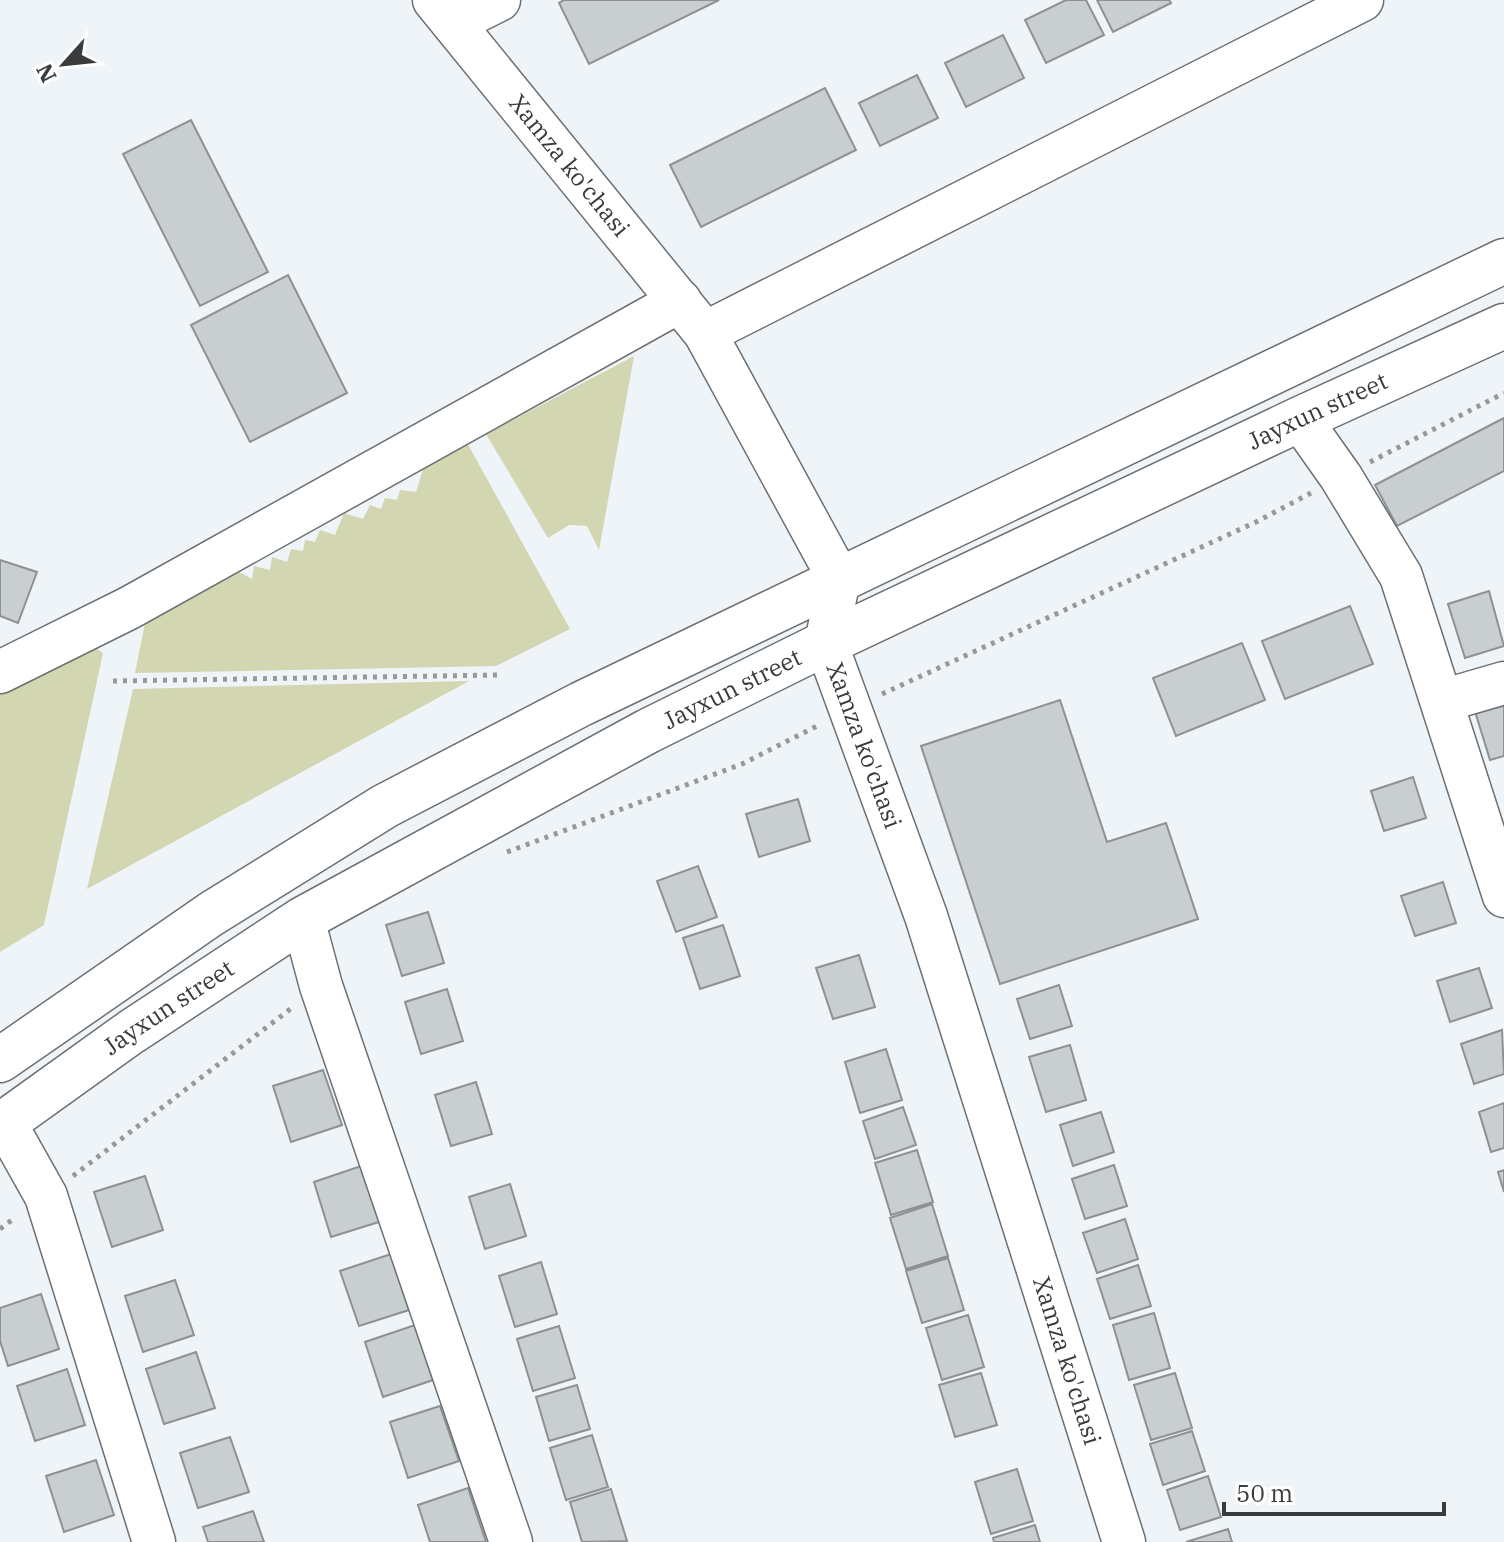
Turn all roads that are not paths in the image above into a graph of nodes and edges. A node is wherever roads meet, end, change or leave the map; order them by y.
1 (499, 0) edge
2 (1362, 0) edge
3 (443, 12) edge
4 (1504, 261) edge
5 (680, 301) junction
6 (1504, 326) edge
7 (705, 333) junction
8 (1300, 419) junction
9 (839, 579) junction
10 (826, 643) junction
11 (0, 672) edge
12 (1504, 683) edge
13 (1442, 701) junction
14 (1504, 896) edge
15 (303, 919) junction
16 (4, 1049) edge
17 (2, 1124) edge
18 (154, 1542) edge
19 (511, 1542) edge
20 (1124, 1542) edge

1 - 3 street
2 - 7 street
3 - 5 street, Xamza ko'chasi
4 - 9 highway
5 - 7 street, Xamza ko'chasi
5 - 11 street
6 - 8 highway, Jayxun street
7 - 9 street, Xamza ko'chasi
8 - 10 highway, Jayxun street
8 - 13 street
9 - 10 street, Xamza ko'chasi
9 - 16 highway
10 - 15 highway, Jayxun street
10 - 20 street, Xamza ko'chasi
12 - 13 street
13 - 14 street
15 - 17 highway, Jayxun street
15 - 19 street
17 - 18 street

